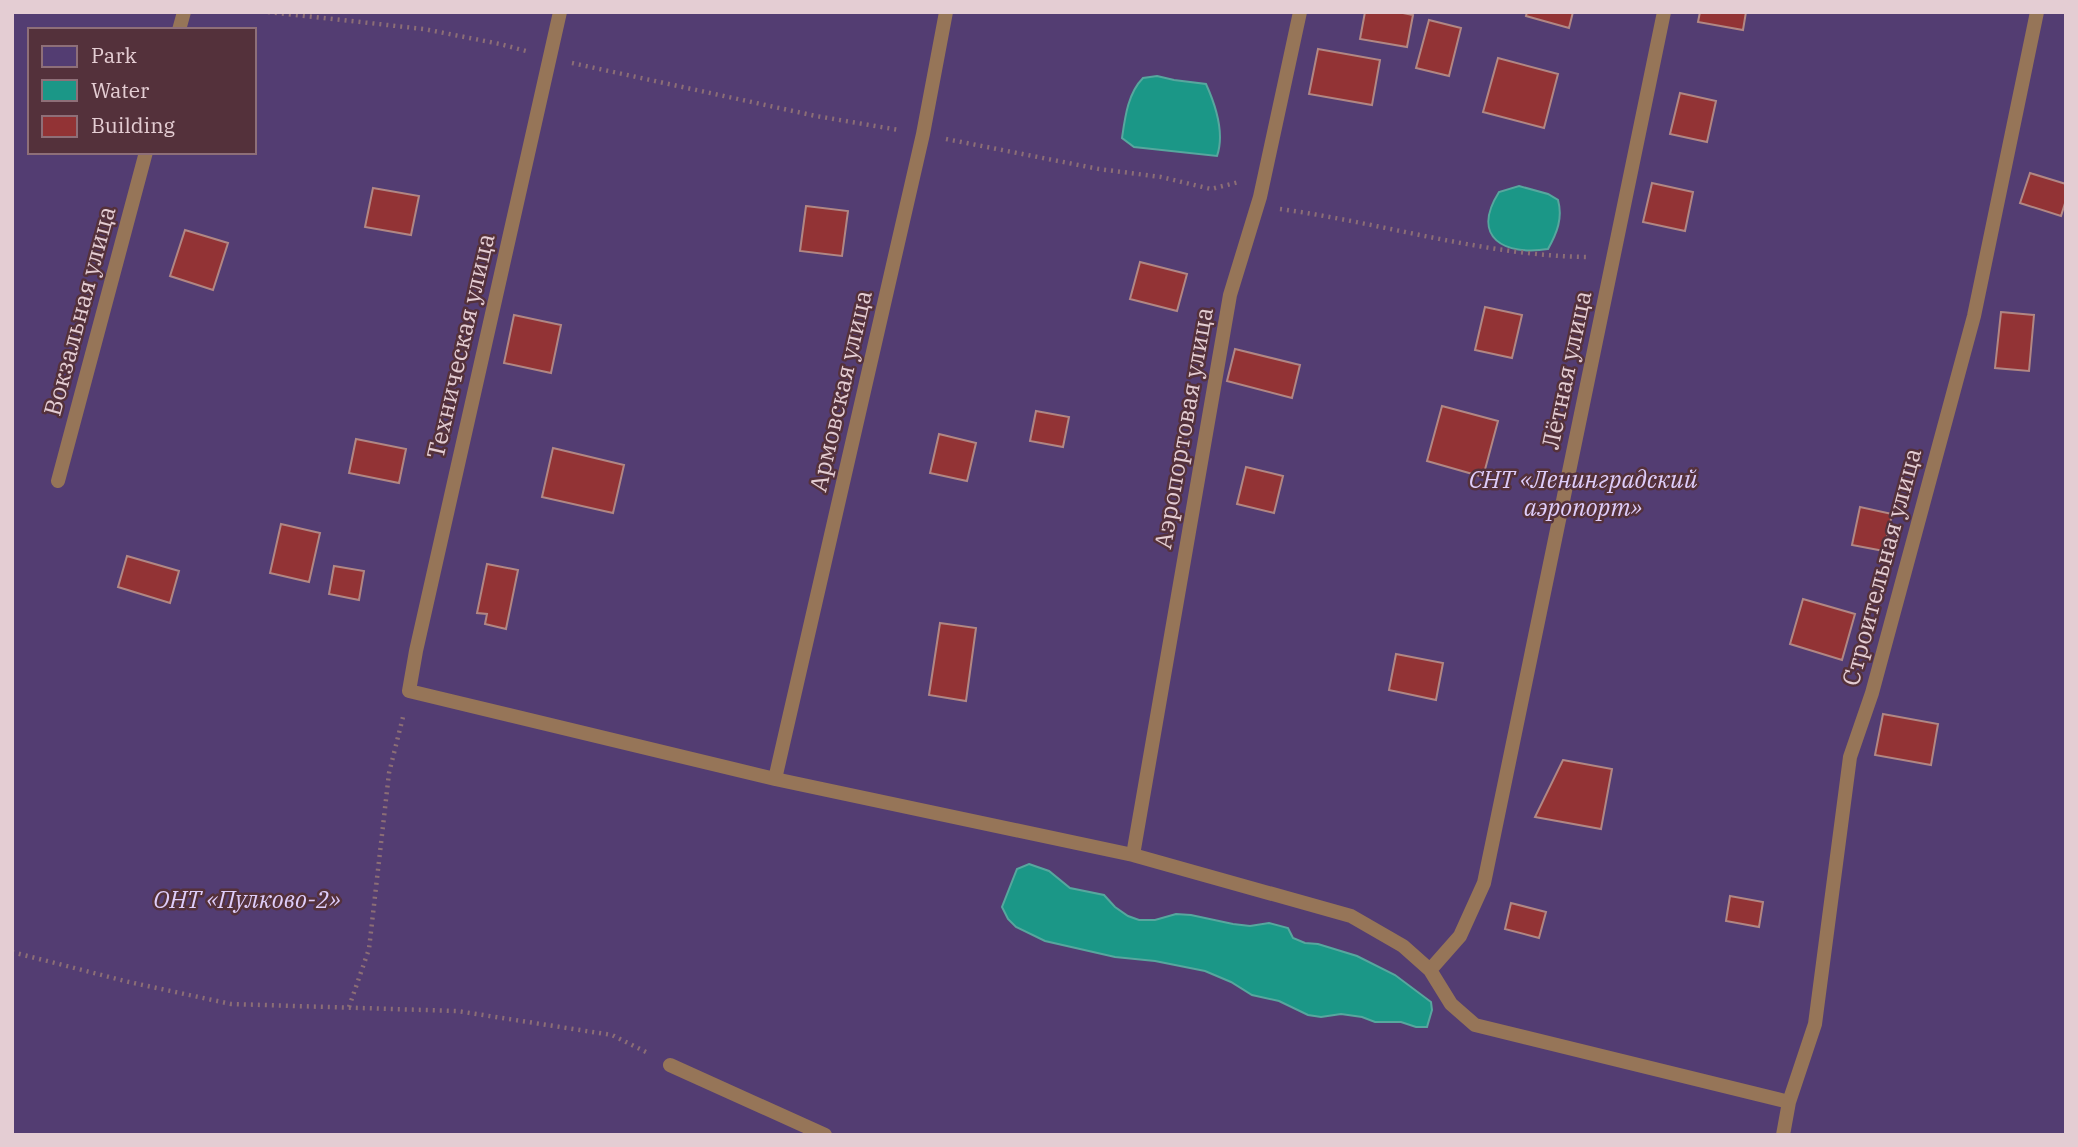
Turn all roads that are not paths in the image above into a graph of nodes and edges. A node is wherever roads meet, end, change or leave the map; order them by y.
1 (560, 12) edge
2 (946, 12) edge
3 (1300, 12) edge
4 (1664, 12) edge
5 (2038, 12) edge
6 (145, 154) edge
7 (58, 481) dead end
8 (775, 779) junction
9 (1133, 855) junction
10 (1430, 970) junction
11 (670, 1065) road end
12 (1789, 1102) junction
13 (825, 1135) edge
14 (1783, 1135) edge

1 - 8 lane, Техническая улица
2 - 8 lane, Армовская улица
3 - 9 lane, Аэропортовая улица
4 - 10 lane, Лётная улица
5 - 12 lane, Строительная улица
6 - 7 lane, Вокзальная улица
8 - 9 lane
9 - 10 lane
10 - 12 lane
11 - 13 lane
12 - 14 lane, Строительная улица

